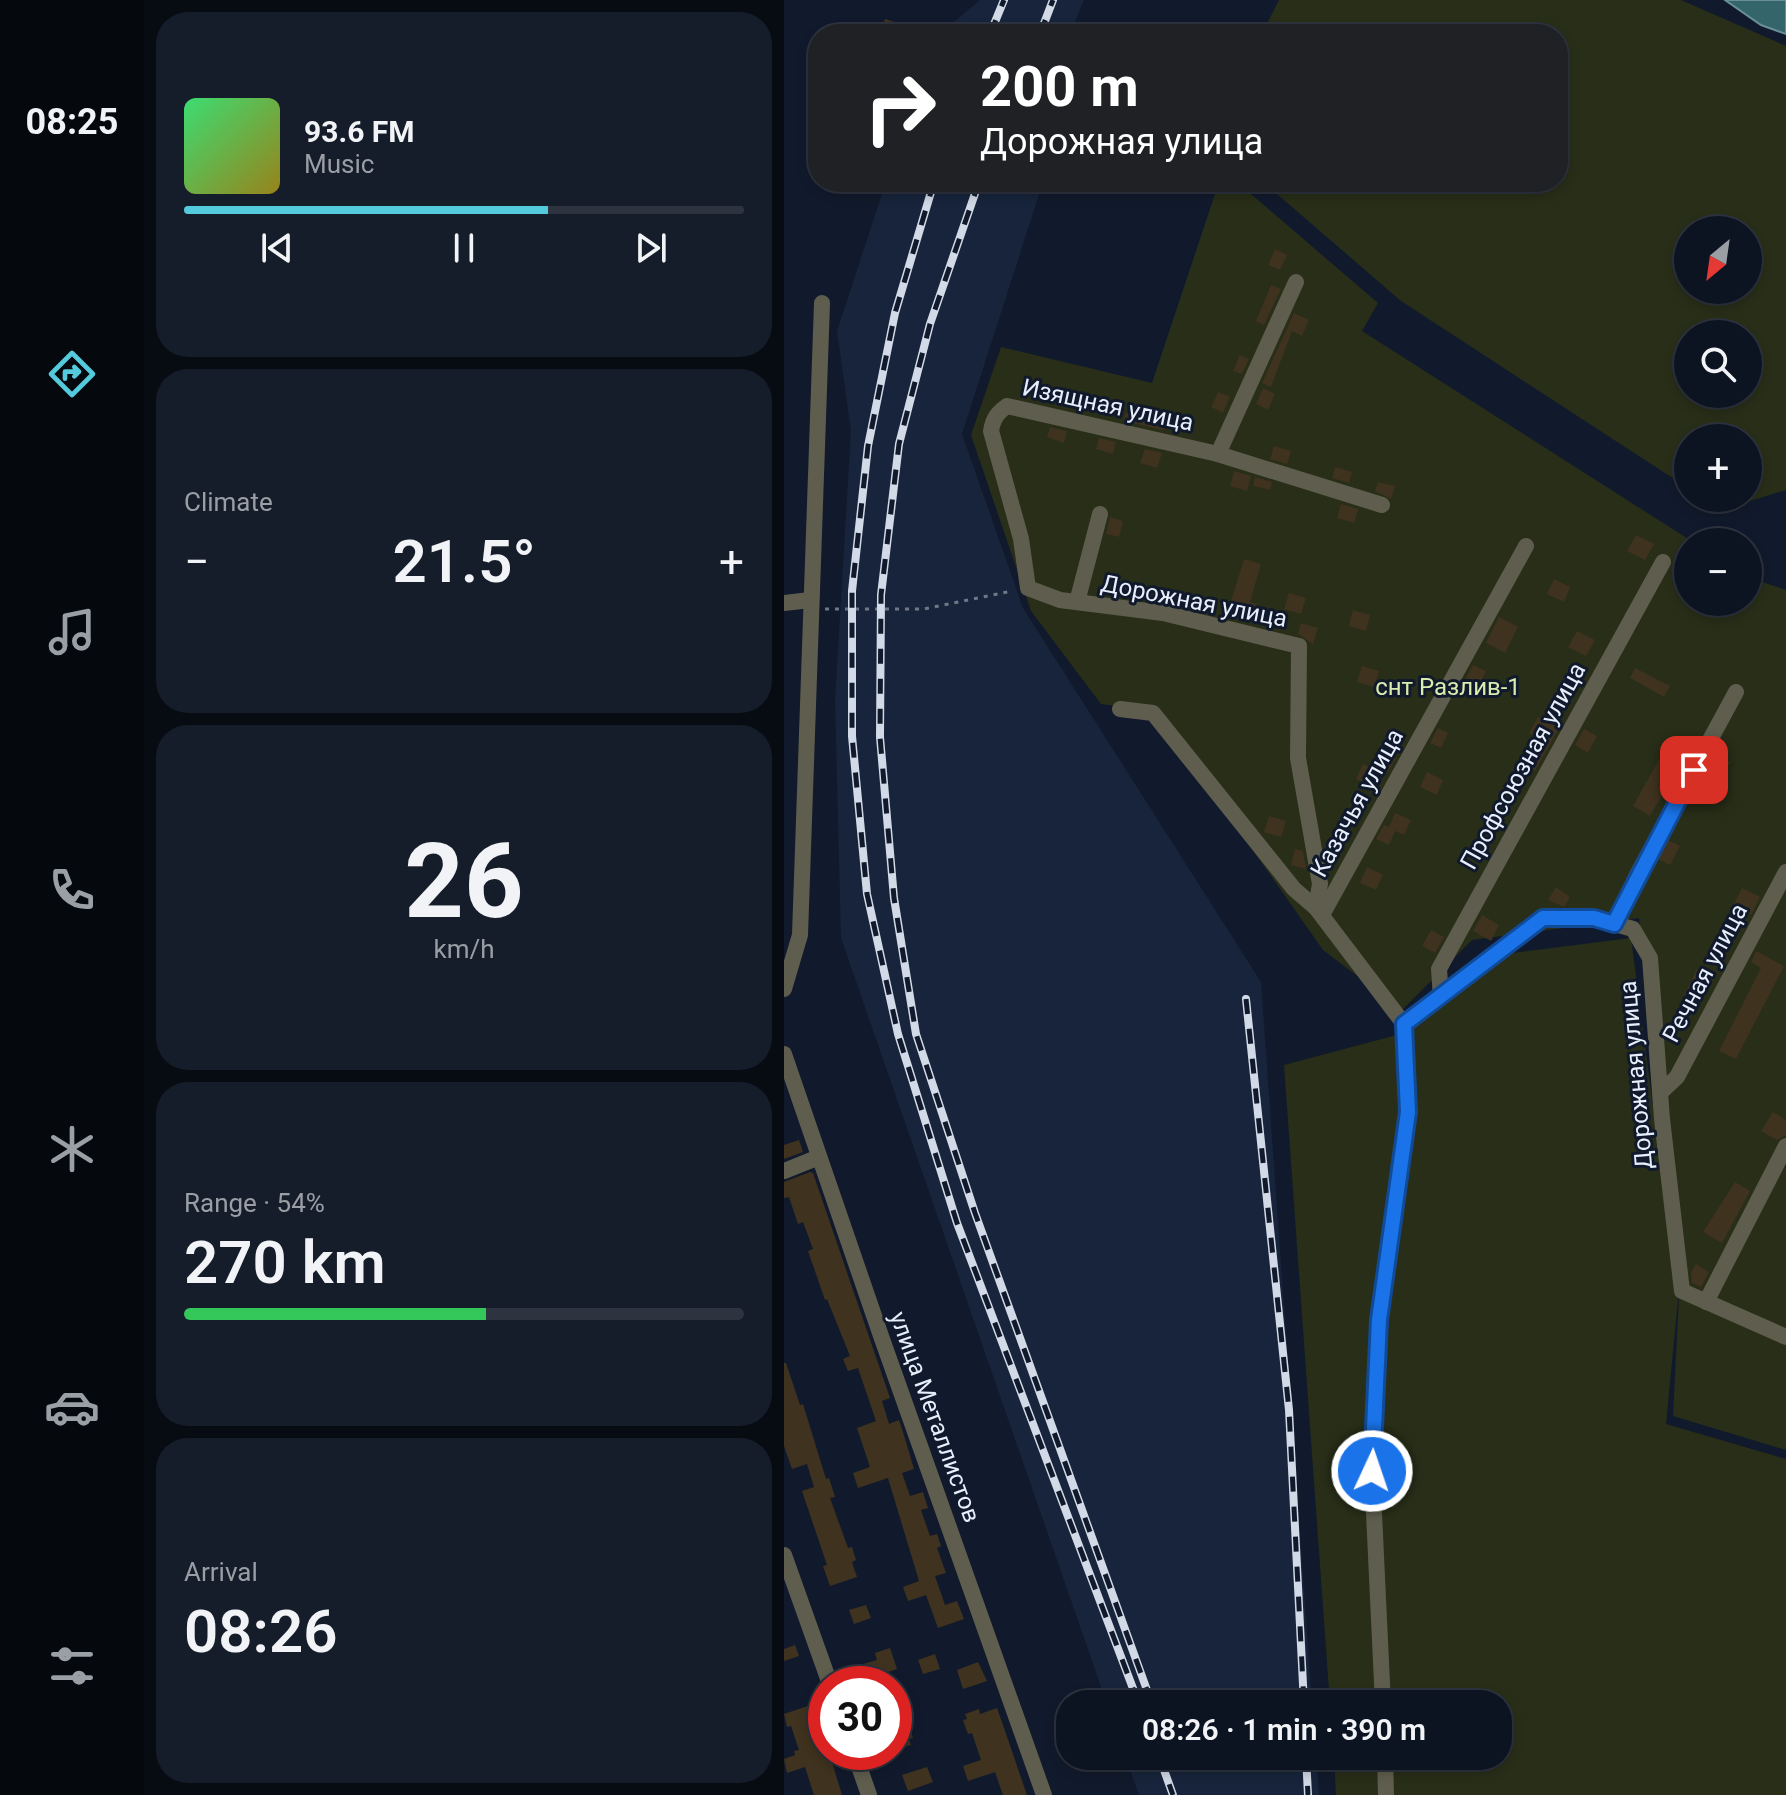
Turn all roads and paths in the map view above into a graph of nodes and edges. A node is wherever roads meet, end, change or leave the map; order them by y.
1 (1296, 282) dead end
2 (822, 303) dead end
3 (1218, 454) junction
4 (1382, 505) dead end
5 (1100, 514) dead end
6 (1526, 546) dead end
7 (1663, 562) dead end
8 (1028, 588) junction
9 (1077, 602) junction
10 (784, 603) edge
11 (810, 605) junction
12 (1736, 692) dead end
13 (1120, 709) dead end
14 (1786, 872) edge
15 (1319, 911) junction
16 (1614, 924) junction
17 (785, 980) edge
18 (1441, 998) junction
19 (1404, 1024) junction
20 (784, 1054) edge
21 (1660, 1093) junction
22 (1786, 1146) edge
23 (819, 1157) junction
24 (784, 1171) edge
25 (1706, 1302) junction
26 (1786, 1337) edge
27 (784, 1555) edge
28 (824, 1666) edge
29 (1382, 1690) edge
30 (860, 1770) edge
31 (1385, 1770) edge
32 (869, 1795) edge
33 (1044, 1795) edge
34 (1386, 1795) edge

1 - 3 street
2 - 11 street
3 - 4 street, Изящная улица
3 - 8 street, Изящная улица
5 - 9 street
6 - 15 street, Казачья улица
7 - 18 street, Профсоюзная улица
8 - 9 street, Дорожная улица
8 - 11 path
9 - 15 street, Дорожная улица
10 - 11 street
11 - 17 street
12 - 16 street
13 - 15 street
14 - 21 street, Речная улица
15 - 19 street
16 - 18 street, Дорожная улица
16 - 21 street, Дорожная улица
18 - 19 street, Дорожная улица
19 - 29 street
20 - 23 street, улица Металлистов
21 - 25 street, Дорожная улица
22 - 25 street
23 - 24 street
23 - 33 street, улица Металлистов
25 - 26 street, Дорожная улица
27 - 28 street
30 - 32 street
31 - 34 street

